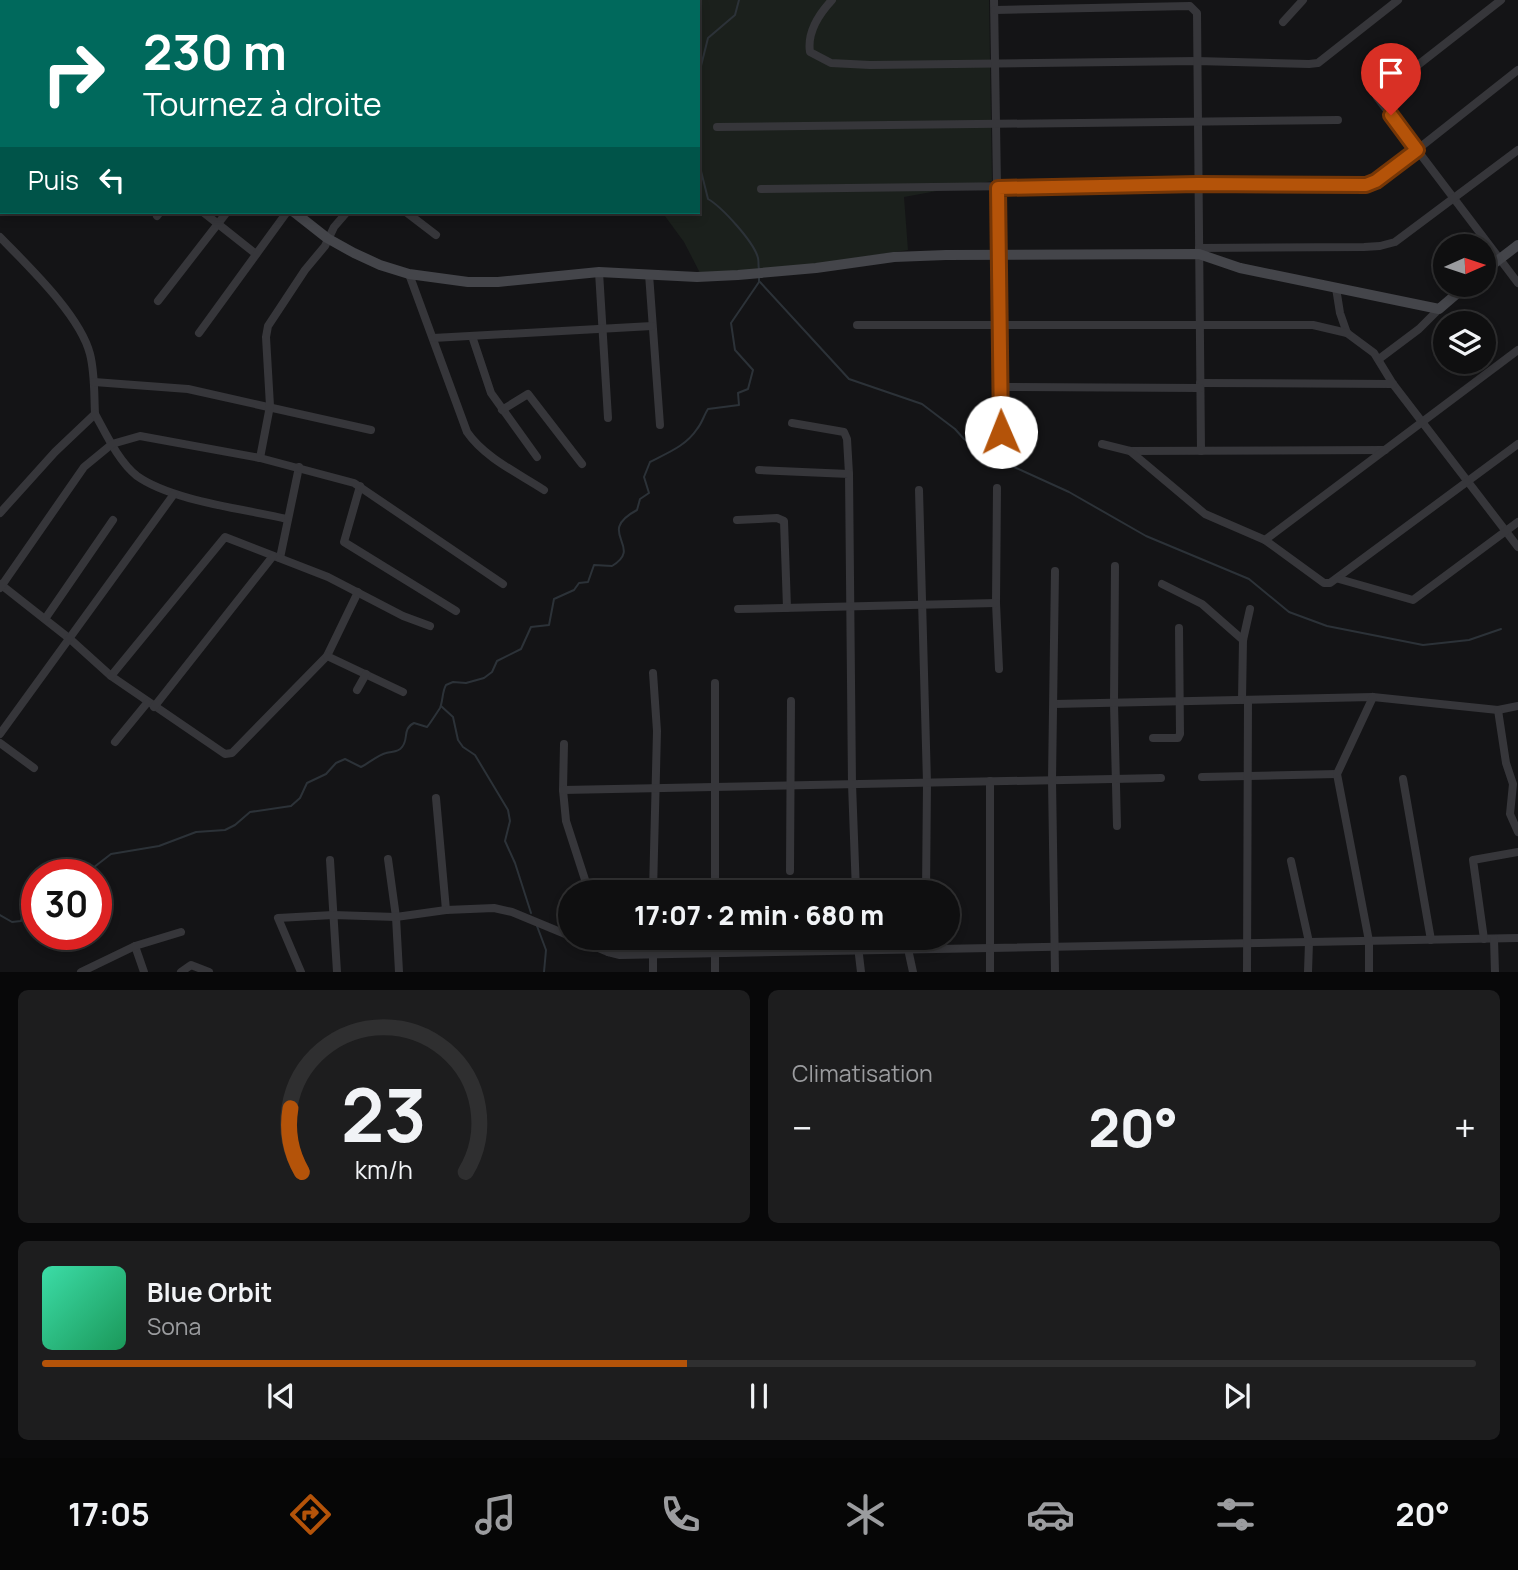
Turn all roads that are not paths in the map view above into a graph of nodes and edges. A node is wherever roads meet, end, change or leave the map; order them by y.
1 (832, 0) edge
2 (995, 0) edge
3 (1303, 0) edge
4 (1398, 0) edge
5 (1500, 0) edge
6 (995, 10) junction
7 (1283, 22) dead end
8 (1197, 61) junction
9 (996, 62) junction
10 (1518, 71) edge
11 (1338, 120) dead end
12 (1198, 121) junction
13 (996, 124) junction
14 (717, 127) dead end
15 (1417, 150) junction
16 (1518, 150) edge
17 (1198, 184) junction
18 (998, 188) junction
19 (761, 189) dead end
20 (1455, 199) junction
21 (207, 214) edge
22 (225, 214) edge
23 (286, 214) edge
24 (297, 214) edge
25 (345, 214) edge
26 (409, 214) edge
27 (219, 222) junction
28 (436, 235) dead end
29 (0, 237) edge
30 (327, 238) junction
31 (1518, 245) edge
32 (1199, 251) junction
33 (256, 254) junction
34 (998, 254) junction
35 (1499, 258) junction
36 (1496, 261) edge
37 (599, 272) junction
38 (409, 274) junction
39 (649, 274) junction
40 (1518, 283) edge
41 (1336, 288) junction
42 (1451, 298) edge
43 (158, 301) dead end
44 (1438, 309) junction
45 (1199, 324) junction
46 (857, 325) dead end
47 (999, 325) junction
48 (652, 326) junction
49 (603, 329) junction
50 (200, 333) dead end
51 (1348, 333) junction
52 (472, 336) junction
53 (433, 338) junction
54 (1518, 350) edge
55 (1379, 359) junction
56 (94, 382) junction
57 (1393, 384) junction
58 (1200, 385) junction
59 (1000, 387) junction
60 (270, 406) junction
61 (502, 410) junction
62 (95, 414) junction
63 (608, 418) dead end
64 (1423, 422) junction
65 (792, 423) dead end
66 (660, 425) dead end
67 (371, 430) dead end
68 (1001, 432) dead end
69 (112, 444) junction
70 (1102, 444) dead end
71 (1518, 444) edge
72 (1385, 450) junction
73 (1130, 451) junction
74 (1200, 451) junction
75 (537, 457) dead end
76 (260, 458) junction
77 (582, 464) dead end
78 (299, 467) junction
79 (759, 470) dead end
80 (849, 474) junction
81 (1468, 482) junction
82 (360, 486) junction
83 (997, 488) dead end
84 (544, 490) dead end
85 (919, 490) dead end
86 (174, 494) junction
87 (0, 513) edge
88 (287, 519) junction
89 (113, 520) dead end
90 (737, 520) dead end
91 (1518, 522) edge
92 (1506, 531) junction
93 (1265, 540) junction
94 (1518, 547) edge
95 (277, 557) junction
96 (1115, 566) dead end
97 (1055, 571) dead end
98 (1339, 579) junction
99 (503, 584) dead end
100 (1162, 584) dead end
101 (1, 586) edge
102 (358, 592) junction
103 (996, 603) junction
104 (922, 605) junction
105 (850, 607) junction
106 (788, 608) junction
107 (738, 609) dead end
108 (1250, 609) dead end
109 (456, 611) dead end
110 (45, 619) junction
111 (430, 626) dead end
112 (1179, 628) dead end
113 (70, 639) junction
114 (1243, 640) junction
115 (327, 656) junction
116 (999, 669) dead end
117 (653, 673) dead end
118 (366, 674) junction
119 (111, 676) junction
120 (715, 683) dead end
121 (357, 690) dead end
122 (403, 692) dead end
123 (1373, 697) junction
124 (1245, 700) junction
125 (791, 701) dead end
126 (1179, 701) junction
127 (1114, 703) junction
128 (1054, 704) junction
129 (150, 705) junction
130 (1518, 706) edge
131 (1499, 710) junction
132 (0, 734) edge
133 (1153, 738) dead end
134 (115, 742) dead end
135 (0, 743) edge
136 (564, 744) dead end
137 (34, 768) dead end
138 (1337, 774) junction
139 (1202, 776) dead end
140 (1247, 776) junction
141 (1161, 778) dead end
142 (1116, 779) junction
143 (1403, 779) dead end
144 (1052, 780) junction
145 (990, 782) junction
146 (927, 783) junction
147 (852, 784) junction
148 (790, 785) junction
149 (714, 787) junction
150 (654, 788) junction
151 (563, 790) junction
152 (436, 798) dead end
153 (1117, 826) dead end
154 (1518, 832) edge
155 (1518, 852) edge
156 (388, 859) dead end
157 (330, 860) dead end
158 (1291, 861) dead end
159 (790, 871) dead end
160 (585, 880) edge
161 (653, 880) edge
162 (715, 880) edge
163 (856, 880) edge
164 (926, 880) edge
165 (446, 910) junction
166 (332, 915) junction
167 (396, 917) junction
168 (558, 931) edge
169 (181, 932) dead end
170 (1518, 938) edge
171 (1484, 939) junction
172 (1494, 939) junction
173 (1431, 940) junction
174 (1369, 941) junction
175 (1308, 942) junction
176 (1247, 943) junction
177 (135, 946) junction
178 (1054, 947) junction
179 (960, 948) edge
180 (990, 948) junction
181 (603, 950) edge
182 (653, 950) edge
183 (822, 950) edge
184 (858, 950) edge
185 (908, 950) edge
186 (608, 952) joint
187 (715, 953) junction
188 (653, 954) junction
189 (80, 971) edge
190 (145, 971) edge
191 (181, 971) edge
192 (209, 971) edge
193 (301, 971) edge
194 (337, 971) edge
195 (399, 971) edge
196 (653, 971) edge
197 (715, 971) edge
198 (861, 971) edge
199 (913, 971) edge
200 (990, 971) edge
201 (1055, 971) edge
202 (1247, 971) edge
203 (1308, 971) edge
204 (1369, 971) edge
205 (1495, 971) edge

1 - 9 street
2 - 6 street
3 - 7 street
4 - 8 street
5 - 15 street
6 - 8 street
6 - 9 street
8 - 9 street
8 - 12 street
9 - 13 street
10 - 15 street
11 - 12 street
12 - 13 street
12 - 17 street
13 - 14 street
13 - 18 street
15 - 17 street
15 - 20 street
16 - 20 street
17 - 18 street
17 - 32 street
18 - 19 street
18 - 34 street
20 - 32 street
20 - 35 street
21 - 27 street
22 - 27 street
23 - 33 street
24 - 30 street
25 - 30 street
26 - 28 street
27 - 33 street
27 - 43 street
29 - 56 street
30 - 38 street
30 - 60 street
31 - 35 street
32 - 34 street
32 - 41 street
32 - 45 street
33 - 50 street
34 - 39 street
34 - 47 street
35 - 36 street
35 - 40 street
37 - 38 street
37 - 39 street
37 - 49 street
38 - 53 street
39 - 48 street
41 - 44 street
41 - 51 street
42 - 44 street
44 - 55 street
45 - 47 street
45 - 51 street
45 - 58 street
46 - 47 street
47 - 59 street
48 - 49 street
48 - 66 street
49 - 52 street
49 - 63 street
51 - 55 street
52 - 53 street
52 - 61 street
53 - 84 street
54 - 64 street
55 - 57 street
56 - 60 street
56 - 62 street
57 - 58 street
57 - 64 street
58 - 59 street
58 - 74 street
59 - 68 street
60 - 67 street
60 - 76 street
61 - 75 street
61 - 77 street
62 - 69 street
62 - 87 street
64 - 72 street
64 - 81 street
65 - 80 street
69 - 76 street
69 - 86 street
69 - 101 street
70 - 73 street
71 - 81 street
72 - 74 street
72 - 93 street
73 - 74 street
73 - 93 street
76 - 78 street
78 - 82 street
78 - 88 street
79 - 80 street
80 - 105 street
81 - 92 street
81 - 98 street
82 - 99 street
82 - 109 street
83 - 103 street
85 - 104 street
86 - 88 street
86 - 113 street
88 - 95 street
89 - 110 street
90 - 106 street
91 - 92 street
92 - 94 street
92 - 98 street
93 - 98 street
95 - 102 street
95 - 119 street
95 - 129 street
96 - 127 street
97 - 128 street
100 - 114 street
101 - 110 street
102 - 111 street
102 - 115 street
103 - 104 street
103 - 116 street
104 - 105 street
104 - 146 street
105 - 106 street
105 - 147 street
106 - 107 street
108 - 114 street
110 - 113 street
112 - 126 street
113 - 119 street
113 - 132 street
114 - 124 street
115 - 118 street
115 - 129 street
117 - 150 street
118 - 121 street
118 - 122 street
119 - 129 street
120 - 149 street
123 - 124 street
123 - 131 street
123 - 138 street
124 - 126 street
124 - 140 street
125 - 148 street
126 - 127 street
126 - 133 street
127 - 128 street
127 - 142 street
128 - 144 street
129 - 134 street
130 - 131 street
131 - 154 street
135 - 137 street
136 - 151 street
138 - 140 street
138 - 174 street
139 - 140 street
140 - 176 street
141 - 142 street
142 - 144 street
142 - 153 street
143 - 173 street
144 - 145 street
144 - 178 street
145 - 146 street
145 - 180 street
146 - 147 street
146 - 164 street
147 - 148 street
147 - 163 street
148 - 149 street
148 - 159 street
149 - 150 street
149 - 162 street
150 - 151 street
150 - 161 street
151 - 160 street
152 - 165 street
155 - 171 street
156 - 167 street
157 - 166 street
158 - 175 street
165 - 167 street
165 - 168 street
166 - 167 street
166 - 193 street
166 - 194 street
167 - 195 street
169 - 177 street
170 - 172 street
171 - 172 street
171 - 173 street
172 - 205 street
173 - 174 street
174 - 175 street
174 - 204 street
175 - 176 street
175 - 203 street
176 - 178 street
176 - 202 street
177 - 189 street
177 - 190 street
178 - 180 street
178 - 201 street
179 - 180 street
180 - 200 street
181 - 186 street
182 - 188 street
183 - 187 street
184 - 198 street
185 - 199 street
186 - 188 street
187 - 188 street
187 - 197 street
188 - 196 street
191 - 192 street

